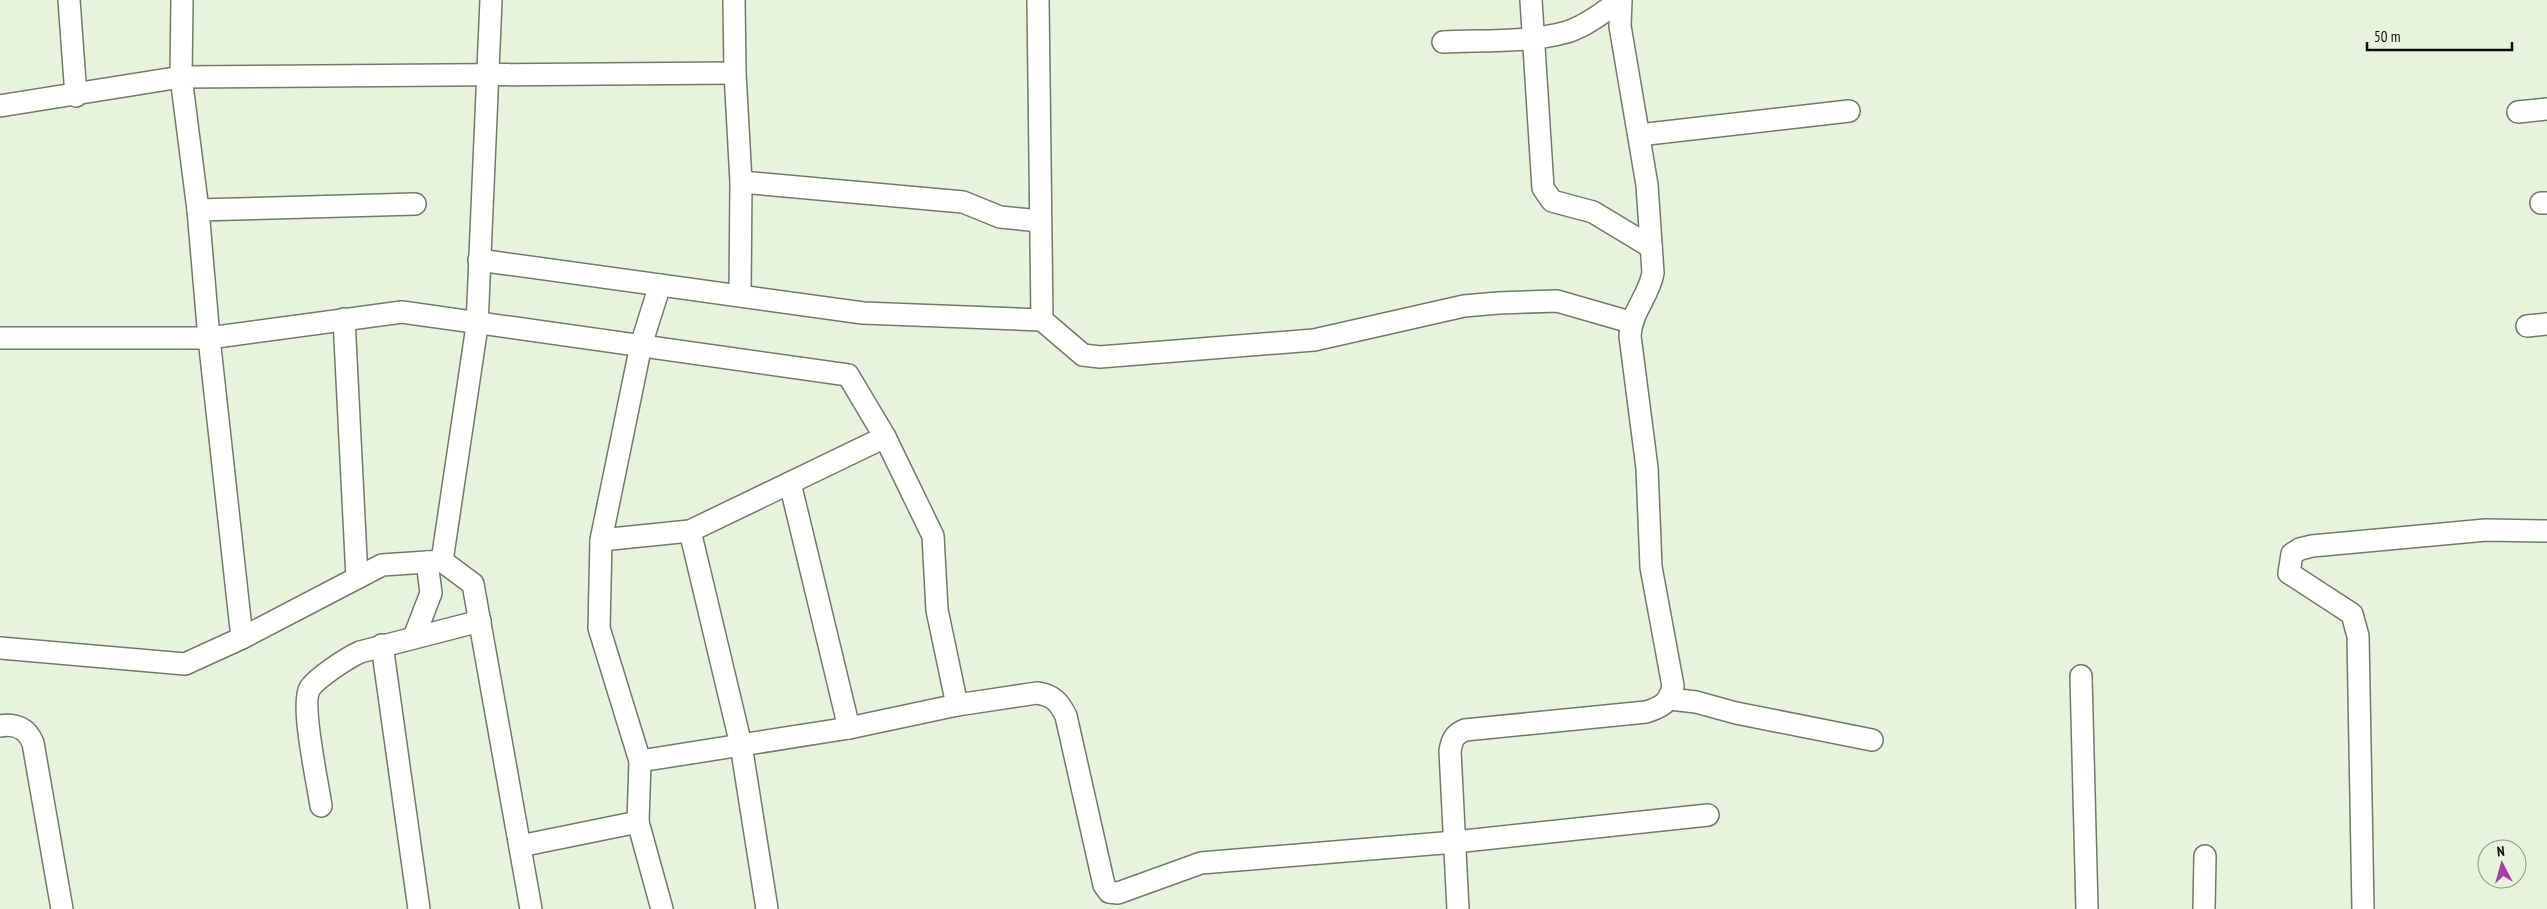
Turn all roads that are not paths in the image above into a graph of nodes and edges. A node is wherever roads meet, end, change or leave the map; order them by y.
1 (70, 0) edge
2 (182, 0) edge
3 (491, 0) edge
4 (734, 0) edge
5 (1038, 0) edge
6 (1532, 0) edge
7 (1620, 0) edge
8 (1532, 37) junction
9 (1443, 42) dead end
10 (734, 74) junction
11 (486, 76) junction
12 (181, 77) junction
13 (76, 96) junction
14 (0, 106) edge
15 (2547, 109) edge
16 (1848, 111) dead end
17 (2518, 112) dead end
18 (1640, 135) junction
19 (741, 182) junction
20 (415, 204) dead end
21 (198, 210) junction
22 (1040, 221) junction
23 (1651, 247) junction
24 (479, 260) junction
25 (660, 285) junction
26 (740, 295) junction
27 (344, 319) junction
28 (1042, 320) junction
29 (477, 322) junction
30 (1630, 322) junction
31 (0, 338) edge
32 (209, 338) junction
33 (641, 345) junction
34 (885, 437) junction
35 (790, 483) junction
36 (690, 531) junction
37 (2547, 531) edge
38 (601, 540) junction
39 (434, 562) junction
40 (357, 578) junction
41 (480, 621) junction
42 (414, 637) junction
43 (242, 638) junction
44 (382, 645) junction
45 (0, 648) edge
46 (2081, 676) dead end
47 (1670, 699) junction
48 (956, 705) junction
49 (0, 726) edge
50 (849, 728) junction
51 (1872, 740) dead end
52 (741, 745) junction
53 (640, 761) junction
54 (321, 806) dead end
55 (1708, 815) dead end
56 (638, 822) junction
57 (1455, 842) junction
58 (520, 846) junction
59 (2205, 856) dead end
60 (62, 909) edge
61 (419, 909) edge
62 (531, 909) edge
63 (662, 909) edge
64 (767, 909) edge
65 (1458, 909) edge
66 (2087, 909) edge
67 (2204, 909) edge
68 (2363, 909) edge

1 - 13 street
2 - 12 street
3 - 11 street
4 - 10 street
5 - 22 street
6 - 8 street
7 - 8 street
7 - 18 street
8 - 9 street
8 - 23 street
10 - 11 street
10 - 19 street
11 - 12 street
11 - 24 street
12 - 13 street
12 - 21 street
13 - 14 street
15 - 17 street
16 - 18 street
18 - 23 street
19 - 22 street
19 - 26 street
20 - 21 street
21 - 32 street
22 - 28 street
23 - 30 street
24 - 25 street
24 - 29 street
25 - 26 street
25 - 33 street
26 - 28 street
27 - 29 street
27 - 32 street
27 - 40 street
28 - 30 street
29 - 33 street
29 - 39 street
30 - 47 street
31 - 32 street
32 - 43 street
33 - 34 street
33 - 38 street
34 - 35 street
34 - 48 street
35 - 36 street
35 - 50 street
36 - 38 street
36 - 52 street
37 - 68 street
38 - 53 street
39 - 40 street
39 - 41 street
39 - 42 street
40 - 43 street
41 - 42 street
41 - 58 street
42 - 44 street
43 - 45 street
44 - 54 street
44 - 61 street
46 - 66 street
47 - 51 street
47 - 57 street
48 - 50 street
48 - 57 street
49 - 60 street
50 - 52 street
52 - 53 street
52 - 64 street
53 - 56 street
55 - 57 street
56 - 58 street
56 - 63 street
57 - 65 street
58 - 62 street
59 - 67 street

